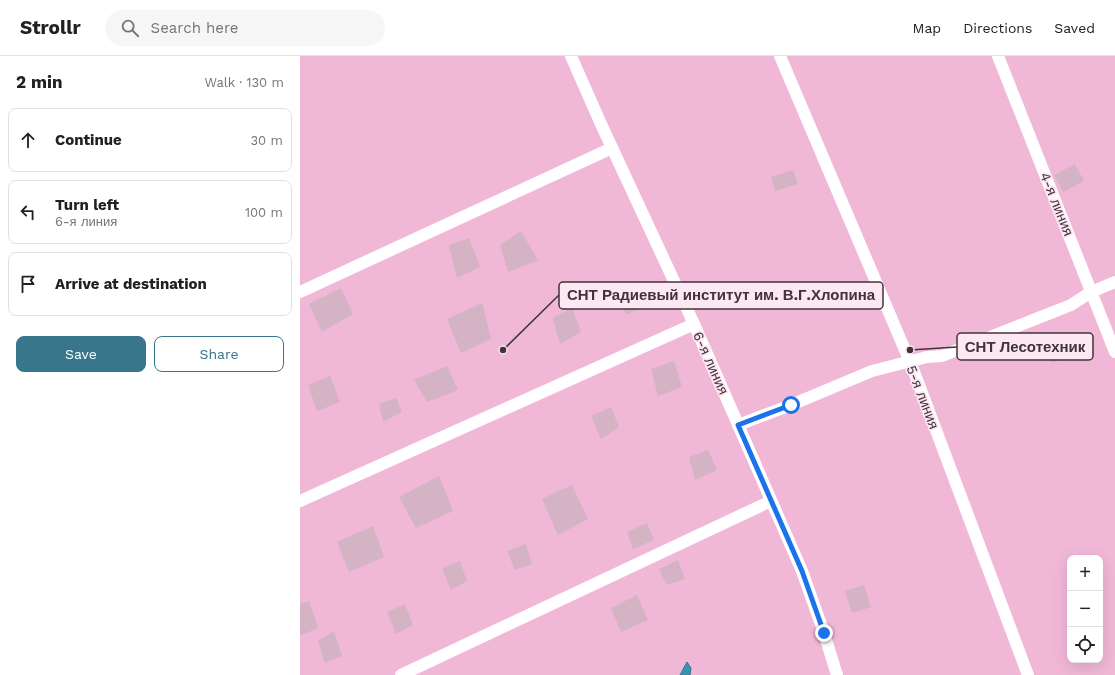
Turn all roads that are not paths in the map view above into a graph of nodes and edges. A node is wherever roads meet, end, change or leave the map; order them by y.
1 (571, 56) edge
2 (780, 56) edge
3 (998, 56) edge
4 (612, 148) junction
5 (1115, 282) edge
6 (300, 292) edge
7 (1091, 292) junction
8 (694, 324) junction
9 (1115, 352) edge
10 (910, 362) junction
11 (738, 425) junction
12 (300, 501) edge
13 (772, 501) junction
14 (401, 675) edge
15 (837, 675) edge
16 (1028, 675) edge

1 - 4 street, 6-я линия
2 - 10 street, 5-я линия
3 - 7 street, 4-я линия
4 - 6 street
4 - 8 street, 6-я линия
5 - 7 street
7 - 9 street, 4-я линия
7 - 10 street
8 - 11 street, 6-я линия
8 - 12 street
10 - 11 street
10 - 16 street, 5-я линия
11 - 13 street, 6-я линия
13 - 14 street
13 - 15 street, 6-я линия

